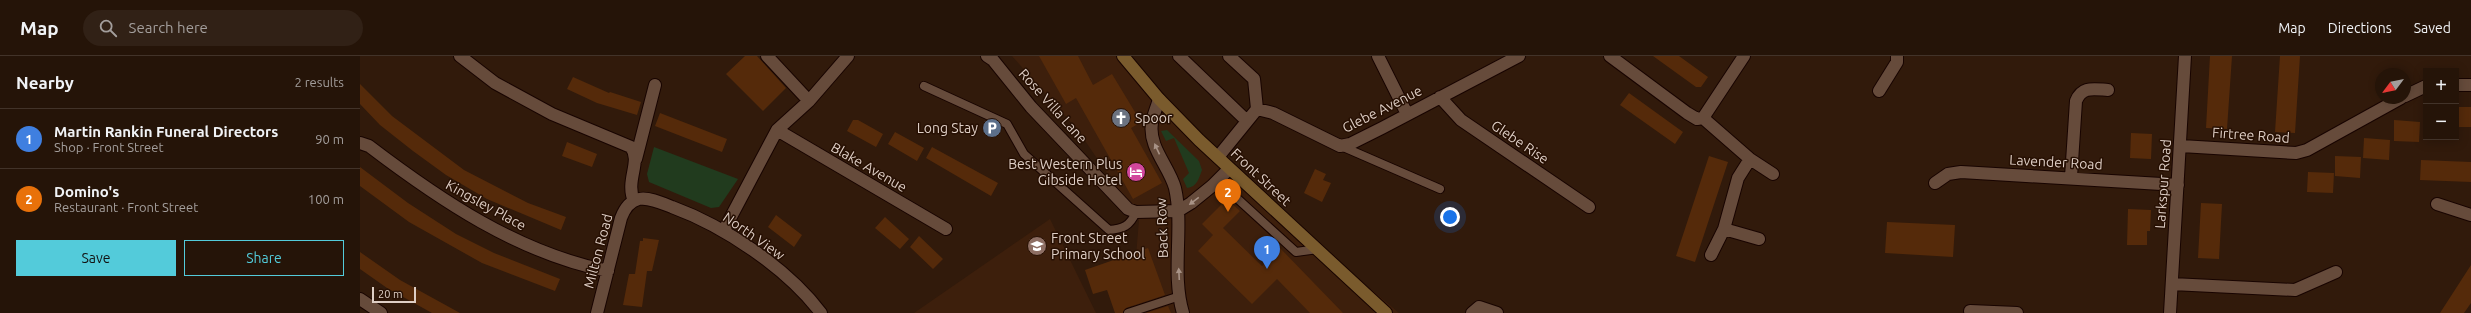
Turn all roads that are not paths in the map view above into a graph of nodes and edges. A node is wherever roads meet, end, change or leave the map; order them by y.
1 (460, 56) edge
2 (767, 56) edge
3 (848, 56) edge
4 (987, 56) edge
5 (1123, 56) edge
6 (1179, 56) edge
7 (1229, 56) edge
8 (1378, 56) edge
9 (1519, 56) edge
10 (1610, 56) edge
11 (1744, 56) edge
12 (1897, 56) edge
13 (2186, 56) edge
14 (655, 85) dead end
15 (2459, 85) edge
16 (2471, 85) edge
17 (924, 86) dead end
18 (2423, 87) edge
19 (2108, 90) dead end
20 (1879, 91) dead end
21 (2411, 93) edge
22 (1440, 97) junction
23 (1159, 99) junction
24 (809, 101) junction
25 (2389, 104) edge
26 (1256, 109) junction
27 (1407, 114) junction
28 (1703, 118) junction
29 (1247, 121) junction
30 (777, 130) junction
31 (360, 142) edge
32 (1340, 146) junction
33 (2181, 146) junction
34 (1218, 157) junction
35 (636, 159) junction
36 (1750, 159) junction
37 (1229, 169) junction
38 (1773, 174) dead end
39 (2071, 177) junction
40 (1935, 183) dead end
41 (2178, 185) junction
42 (1212, 186) junction
43 (1440, 188) dead end
44 (634, 202) junction
45 (2437, 204) dead end
46 (1589, 207) dead end
47 (1178, 211) junction
48 (1136, 212) junction
49 (2471, 215) edge
50 (1724, 229) junction
51 (724, 230) junction
52 (946, 230) dead end
53 (1759, 239) dead end
54 (1318, 249) junction
55 (1711, 255) dead end
56 (608, 271) junction
57 (2336, 272) dead end
58 (2172, 284) junction
59 (1180, 296) junction
60 (360, 299) edge
61 (1970, 311) dead end
62 (381, 313) edge
63 (597, 313) edge
64 (821, 313) edge
65 (1128, 313) edge
66 (1183, 313) edge
67 (1386, 313) edge
68 (1472, 313) edge
69 (1497, 313) edge
70 (2017, 313) edge
71 (2170, 313) edge

1 - 35 street
2 - 24 street
3 - 24 street
4 - 48 street, Rose Villa Lane
5 - 23 main road, Front Street
6 - 29 street
7 - 26 street
8 - 27 street
9 - 22 street, Glebe Avenue
10 - 28 street
11 - 28 street
12 - 20 street
13 - 33 street, Larkspur Road
14 - 35 street
15 - 16 street
17 - 48 lane
18 - 21 street
19 - 39 street
22 - 27 street, Glebe Avenue
22 - 46 street, Glebe Rise
23 - 34 main road, Front Street
47 -> 23 street, Back Row
24 - 30 street
25 - 33 street, Firtree Road
26 - 29 street
26 - 32 street, Glebe Avenue
27 - 32 street, Glebe Avenue
28 - 36 street
29 - 34 street
30 - 51 street
30 - 52 street, Blake Avenue
31 - 56 street, Kingsley Place
32 - 43 lane
33 - 41 street, Larkspur Road
34 - 37 main road, Front Street
35 - 44 street
36 - 38 street
36 - 50 street
37 - 42 street
37 - 54 main road, Front Street
39 - 40 street, Lavender Road
39 - 41 street, Lavender Road
41 - 58 street, Larkspur Road
42 -> 47 street
42 - 54 lane
44 - 51 street, North View
44 - 56 street, Milton Road
45 - 49 street
47 - 48 street
59 -> 47 street, Back Row
50 - 53 street
50 - 55 street
51 - 64 street, North View
54 - 67 main road, Front Street
56 - 63 street, Milton Road
57 - 58 street
58 - 71 street, Larkspur Road
59 - 65 lane
59 - 66 street, Back Row
60 - 62 street
61 - 70 street
68 - 69 street

